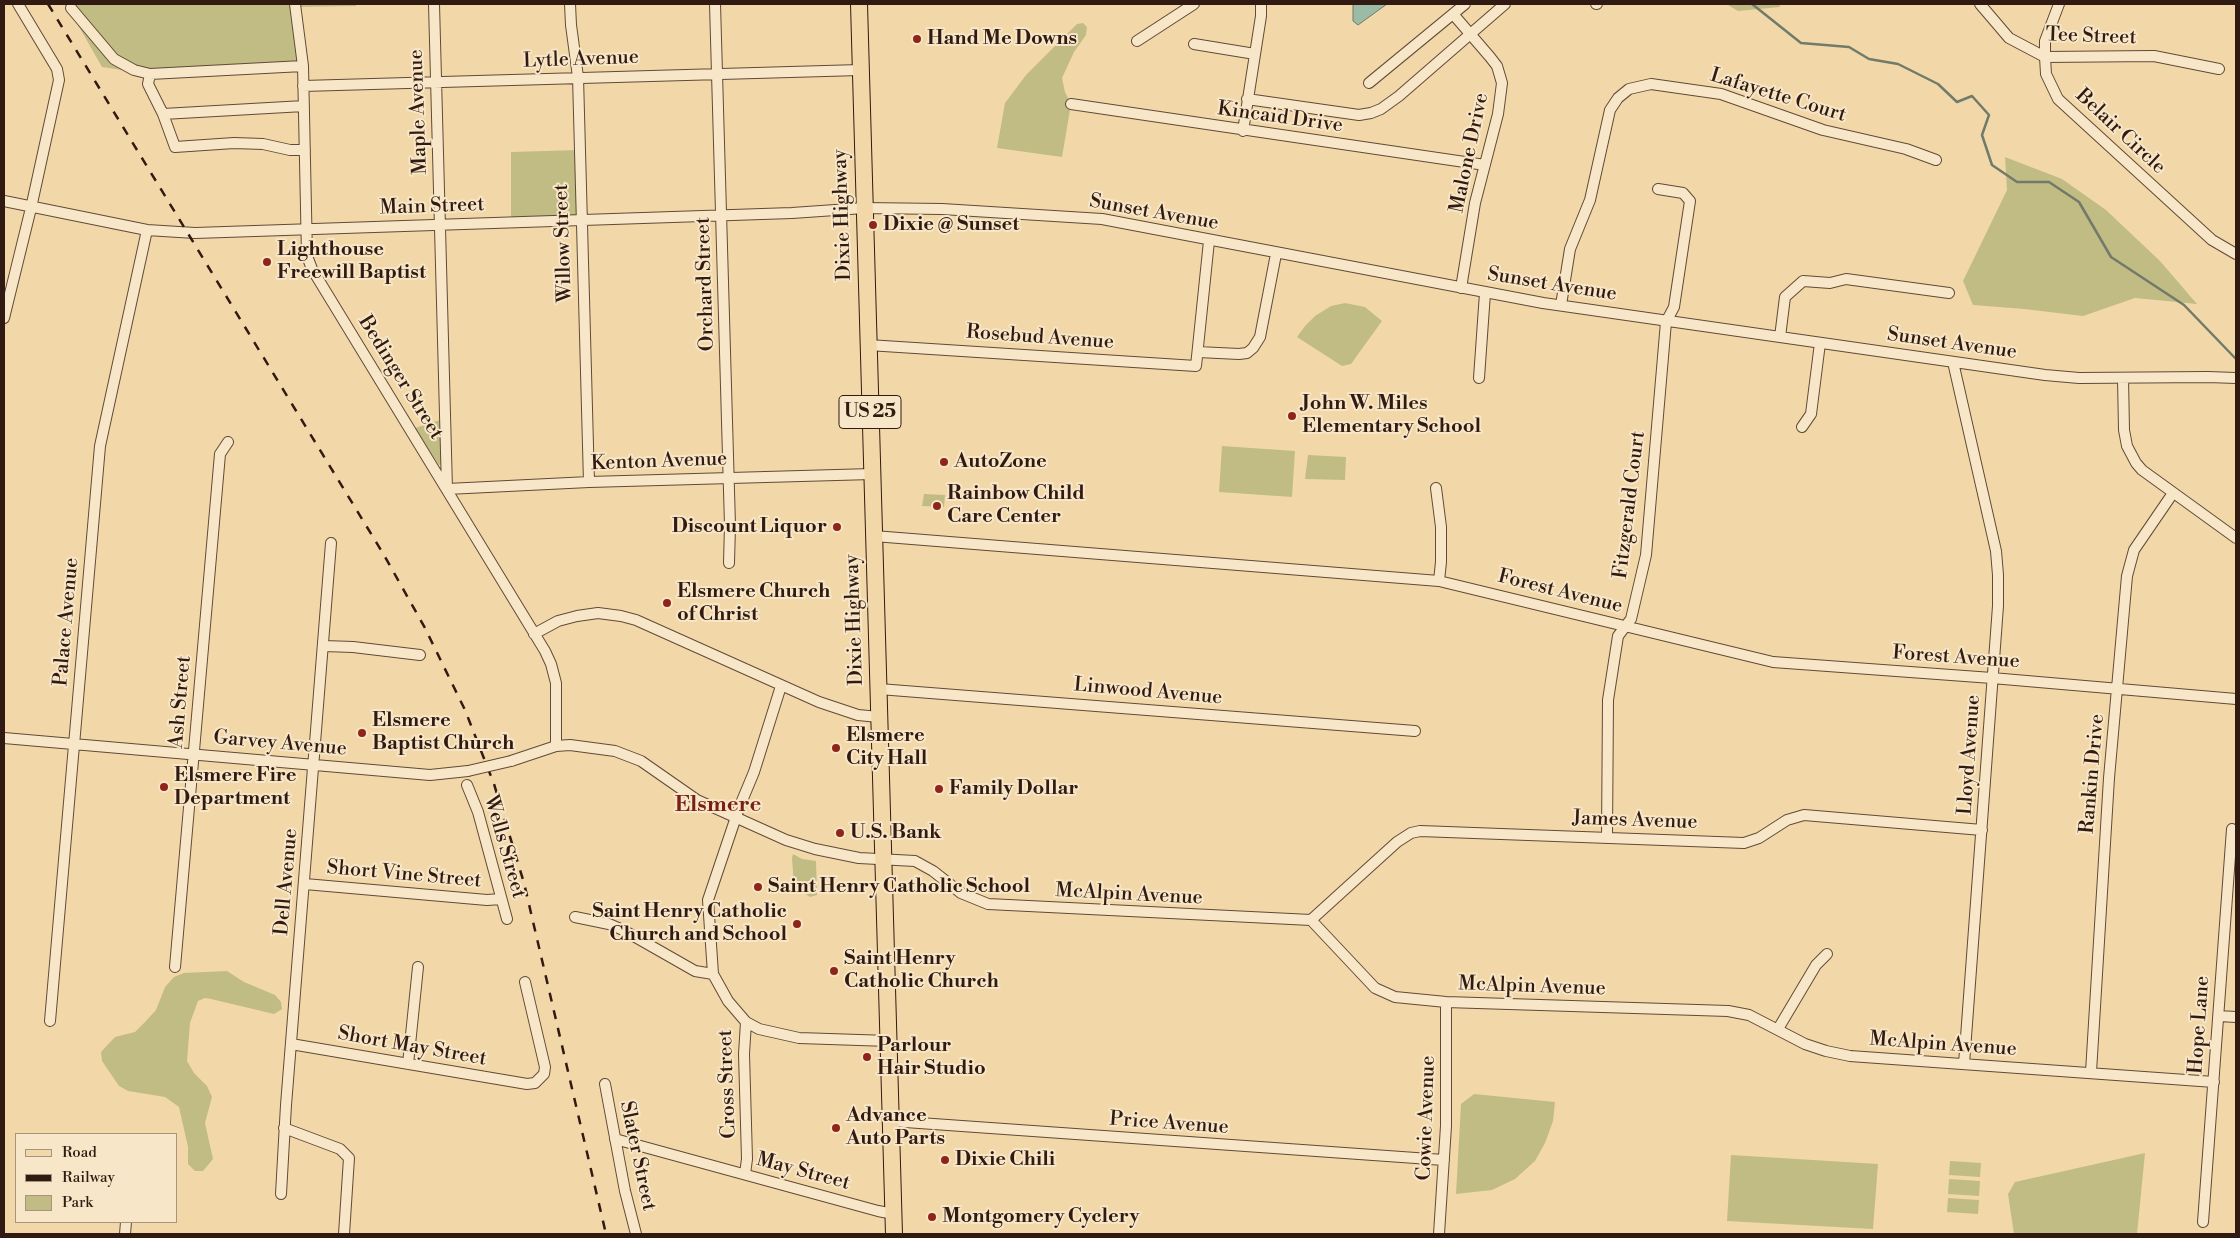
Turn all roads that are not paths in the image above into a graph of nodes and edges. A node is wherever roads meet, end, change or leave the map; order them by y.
1 (18, 4) edge
2 (295, 4) edge
3 (434, 4) edge
4 (570, 4) edge
5 (715, 4) edge
6 (859, 4) edge
7 (1194, 4) edge
8 (1261, 4) edge
9 (1465, 4) edge
10 (1505, 4) edge
11 (1980, 4) edge
12 (2059, 4) edge
13 (70, 8) dead end
14 (1453, 14) junction
15 (1471, 33) junction
16 (1137, 41) dead end
17 (1194, 44) dead end
18 (1255, 54) junction
19 (2045, 57) junction
20 (303, 66) junction
21 (2219, 69) dead end
22 (860, 70) junction
23 (716, 73) junction
24 (150, 74) junction
25 (578, 77) junction
26 (436, 82) junction
27 (1369, 83) dead end
28 (304, 86) junction
29 (1247, 99) junction
30 (1071, 104) dead end
31 (304, 106) junction
32 (163, 114) junction
33 (1243, 130) junction
34 (305, 150) junction
35 (1936, 160) dead end
36 (1485, 166) junction
37 (1658, 189) dead end
38 (4, 201) edge
39 (32, 208) junction
40 (864, 208) junction
41 (721, 215) junction
42 (581, 220) junction
43 (440, 224) junction
44 (307, 228) junction
45 (148, 230) junction
46 (1209, 241) junction
47 (1276, 254) junction
48 (2236, 254) edge
49 (1461, 288) junction
50 (1485, 292) junction
51 (1948, 293) dead end
52 (1562, 305) junction
53 (4, 318) edge
54 (1666, 322) junction
55 (1780, 337) junction
56 (1820, 343) junction
57 (868, 345) junction
58 (1198, 352) junction
59 (1953, 362) junction
60 (1479, 378) dead end
61 (2123, 378) junction
62 (2236, 378) edge
63 (1802, 427) dead end
64 (228, 442) dead end
65 (872, 474) junction
66 (729, 478) junction
67 (589, 482) junction
68 (1436, 488) dead end
69 (448, 489) junction
70 (2173, 493) junction
71 (874, 536) junction
72 (2236, 538) edge
73 (331, 543) dead end
74 (729, 563) dead end
75 (1439, 581) junction
76 (1626, 626) junction
77 (534, 634) junction
78 (324, 646) junction
79 (420, 654) dead end
80 (1992, 678) junction
81 (781, 686) junction
82 (2118, 688) junction
83 (879, 689) junction
84 (2236, 699) edge
85 (879, 717) junction
86 (1414, 731) dead end
87 (4, 738) edge
88 (74, 744) junction
89 (556, 746) junction
90 (194, 754) junction
91 (315, 765) junction
92 (467, 784) dead end
93 (736, 816) junction
94 (1982, 830) junction
95 (2232, 830) dead end
96 (1607, 837) junction
97 (884, 859) junction
98 (305, 884) junction
99 (501, 899) junction
100 (575, 917) dead end
101 (507, 919) dead end
102 (1311, 920) junction
103 (1826, 954) dead end
104 (176, 967) dead end
105 (418, 967) dead end
106 (713, 974) junction
107 (525, 982) dead end
108 (1446, 1002) junction
109 (2218, 1016) junction
110 (2236, 1017) edge
111 (50, 1021) dead end
112 (746, 1022) junction
113 (1778, 1029) junction
114 (889, 1041) junction
115 (291, 1044) junction
116 (408, 1064) junction
117 (1964, 1064) junction
118 (2090, 1072) junction
119 (2214, 1082) junction
120 (605, 1084) dead end
121 (891, 1121) junction
122 (284, 1128) junction
123 (615, 1139) junction
124 (1444, 1160) junction
125 (745, 1174) junction
126 (281, 1194) dead end
127 (894, 1214) junction
128 (2203, 1222) dead end
129 (344, 1234) edge
130 (636, 1234) edge
131 (894, 1234) edge
132 (1439, 1234) edge

1 - 39 street
2 - 20 street, Bedinger Street
3 - 26 street, Maple Avenue
4 - 25 street, Willow Street
5 - 23 street, Orchard Street
6 - 22 main road, Dixie Highway / US 25
7 - 16 street
8 - 18 street
9 - 14 street
10 - 15 street
11 - 19 street, Tee Street
12 - 19 street, Belair Circle
13 - 24 street
14 - 15 street, Malone Drive
14 - 27 street
15 - 29 street
15 - 36 street, Malone Drive
17 - 18 street
18 - 29 street
19 - 21 street, Tee Street
19 - 48 street, Belair Circle
20 - 24 street
20 - 28 street, Bedinger Street
22 - 23 street, Lytle Avenue
22 - 40 main road, Dixie Highway / US 25
23 - 25 street, Lytle Avenue
23 - 41 street, Orchard Street
24 - 32 street
25 - 26 street, Lytle Avenue
25 - 42 street, Willow Street
26 - 28 street, Lytle Avenue
26 - 43 street, Maple Avenue
28 - 31 street, Bedinger Street
29 - 33 street
30 - 33 street, Kincaid Drive
31 - 32 street
31 - 34 street, Bedinger Street
32 - 34 street
33 - 36 street, Kincaid Drive
34 - 44 street, Bedinger Street
35 - 52 street, Lafayette Court
36 - 49 street, Malone Drive
37 - 54 street, Fitzgerald Court
38 - 39 street, Main Street
39 - 45 street, Main Street
39 - 53 street
40 - 41 street, Main Street
40 - 46 street, Sunset Avenue
40 - 57 main road, Dixie Highway / US 25
41 - 42 street, Main Street
41 - 66 street, Orchard Street
42 - 43 street, Main Street
42 - 67 street, Willow Street
43 - 44 street, Main Street
43 - 69 street, Maple Avenue
44 - 45 street, Main Street
44 - 69 street, Bedinger Street
45 - 88 street, Palace Avenue
46 - 47 street, Sunset Avenue
46 - 58 street
47 - 49 street, Sunset Avenue
47 - 58 street
49 - 50 street, Sunset Avenue
50 - 52 street, Sunset Avenue
50 - 60 street
51 - 55 street
52 - 54 street, Sunset Avenue
54 - 55 street, Sunset Avenue
54 - 76 street, Fitzgerald Court
55 - 56 street, Sunset Avenue
56 - 59 street, Sunset Avenue
56 - 63 street
57 - 58 street, Rosebud Avenue
57 - 65 main road, Dixie Highway / US 25
59 - 61 street, Sunset Avenue
59 - 80 street, Lloyd Avenue
61 - 62 street, Sunset Avenue
61 - 70 street
64 - 90 street, Ash Street
65 - 66 street, Kenton Avenue
65 - 71 main road, Dixie Highway / US 25
66 - 67 street, Kenton Avenue
66 - 74 street, Orchard Street
67 - 69 street, Kenton Avenue
68 - 75 street
69 - 77 street, Bedinger Street
70 - 72 street
70 - 82 street, Rankin Drive
71 - 75 street, Forest Avenue
71 - 83 main road, Dixie Highway / US 25
73 - 78 street, Dell Avenue
75 - 76 street, Forest Avenue
76 - 80 street, Forest Avenue
76 - 96 street, Fitzgerald Court
77 - 81 street
77 - 89 street, Bedinger Street
78 - 79 street
78 - 91 street, Dell Avenue
80 - 82 street, Forest Avenue
80 - 94 street, Lloyd Avenue
81 - 85 street
81 - 93 street, Cross Street
82 - 84 street, Forest Avenue
82 - 118 street, Rankin Drive
83 - 85 main road, Dixie Highway / US 25
83 - 86 street, Linwood Avenue
85 - 97 main road, Dixie Highway / US 25
87 - 88 street, Garvey Avenue
88 - 90 street, Garvey Avenue
88 - 111 street, Palace Avenue
89 - 91 street, Garvey Avenue, bridge
89 - 93 street, Garvey Avenue
90 - 91 street, Garvey Avenue
90 - 104 street, Ash Street
91 - 98 street, Dell Avenue
92 - 99 street, Wells Street
93 - 97 street, Garvey Avenue
93 - 106 street, Cross Street
94 - 96 street, James Avenue
94 - 117 street, Lloyd Avenue
95 - 109 street, Hope Lane
96 - 102 street, James Avenue
97 - 102 street, McAlpin Avenue
97 - 114 main road, Dixie Highway / US 25
98 - 99 street, Short Vine Street
98 - 115 street, Dell Avenue
99 - 101 street, Wells Street
100 - 106 street
102 - 108 street, McAlpin Avenue
103 - 113 street
105 - 116 street
106 - 112 street, Cross Street
107 - 116 street, Short May Street
108 - 113 street, McAlpin Avenue
108 - 124 street, Cowie Avenue
109 - 110 street
109 - 119 street, Hope Lane
112 - 114 street
112 - 125 street, Cross Street
113 - 117 street, McAlpin Avenue
114 - 121 main road, Dixie Highway / US 25
115 - 116 street, Short May Street
115 - 122 street, Dell Avenue
117 - 118 street, McAlpin Avenue
118 - 119 street, McAlpin Avenue
119 - 128 street, Hope Lane
120 - 123 street, Slater Street
121 - 124 street, Price Avenue
121 - 127 main road, Dixie Highway / US 25
122 - 126 street, Dell Avenue
122 - 129 street
123 - 125 street, May Street
123 - 130 street, Slater Street
124 - 132 street, Cowie Avenue
125 - 127 street, May Street
127 - 131 main road, Dixie Highway / US 25

